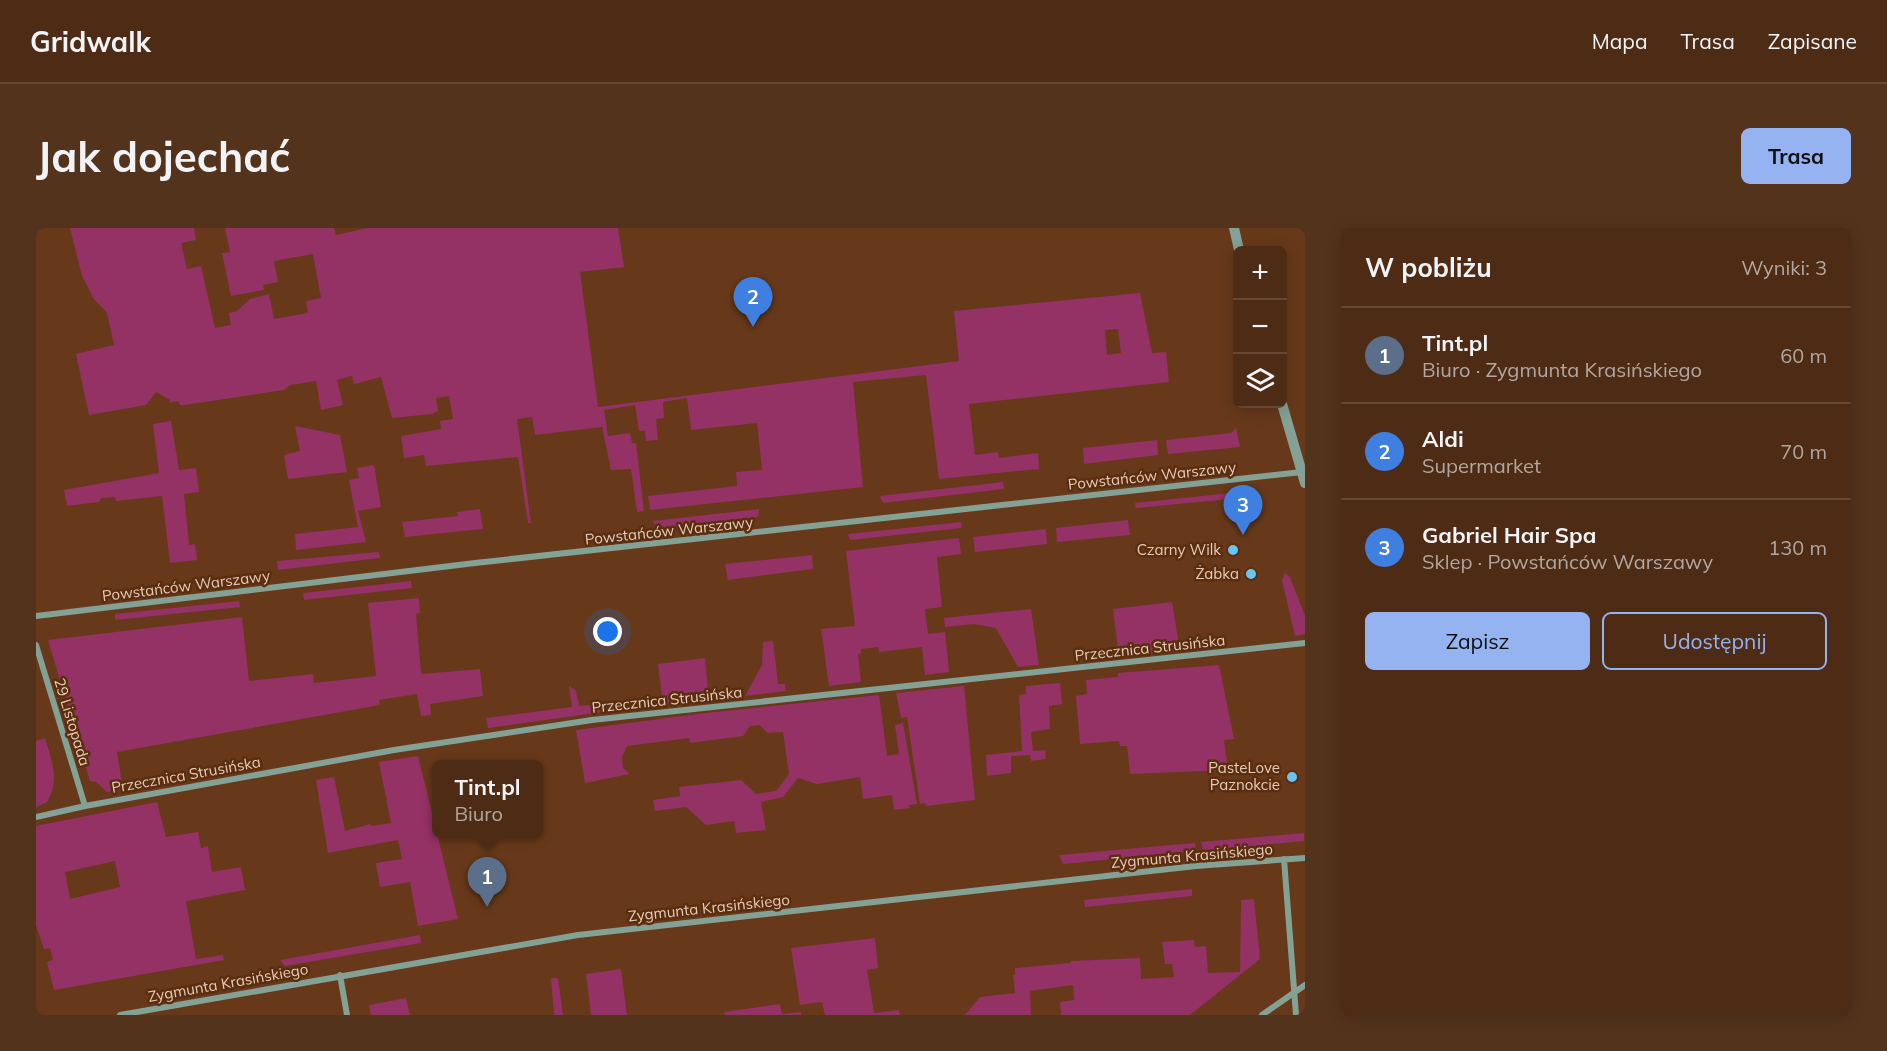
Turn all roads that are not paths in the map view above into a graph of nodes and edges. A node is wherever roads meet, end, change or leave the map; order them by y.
1 (1234, 228) edge
2 (1238, 246) edge
3 (1283, 408) edge
4 (1303, 472) edge
5 (1305, 483) edge
6 (36, 616) edge
7 (1305, 643) edge
8 (36, 645) edge
9 (85, 806) junction
10 (36, 817) edge
11 (1305, 858) edge
12 (1284, 859) junction
13 (340, 975) junction
14 (1305, 985) edge
15 (1294, 993) junction
16 (120, 1015) edge
17 (347, 1015) edge
18 (1262, 1015) edge
19 (1296, 1015) edge

1 - 2 street
3 - 4 street
4 - 5 street
4 - 6 street, Powstańców Warszawy
7 - 9 street, Przecznica Strusińska
8 - 9 street, 29 Listopada
9 - 10 street, Przecznica Strusińska
11 - 12 street, Zygmunta Krasińskiego
12 - 13 street, Zygmunta Krasińskiego
12 - 15 street
13 - 16 street, Zygmunta Krasińskiego
13 - 17 street
14 - 15 street
15 - 18 street
15 - 19 street

